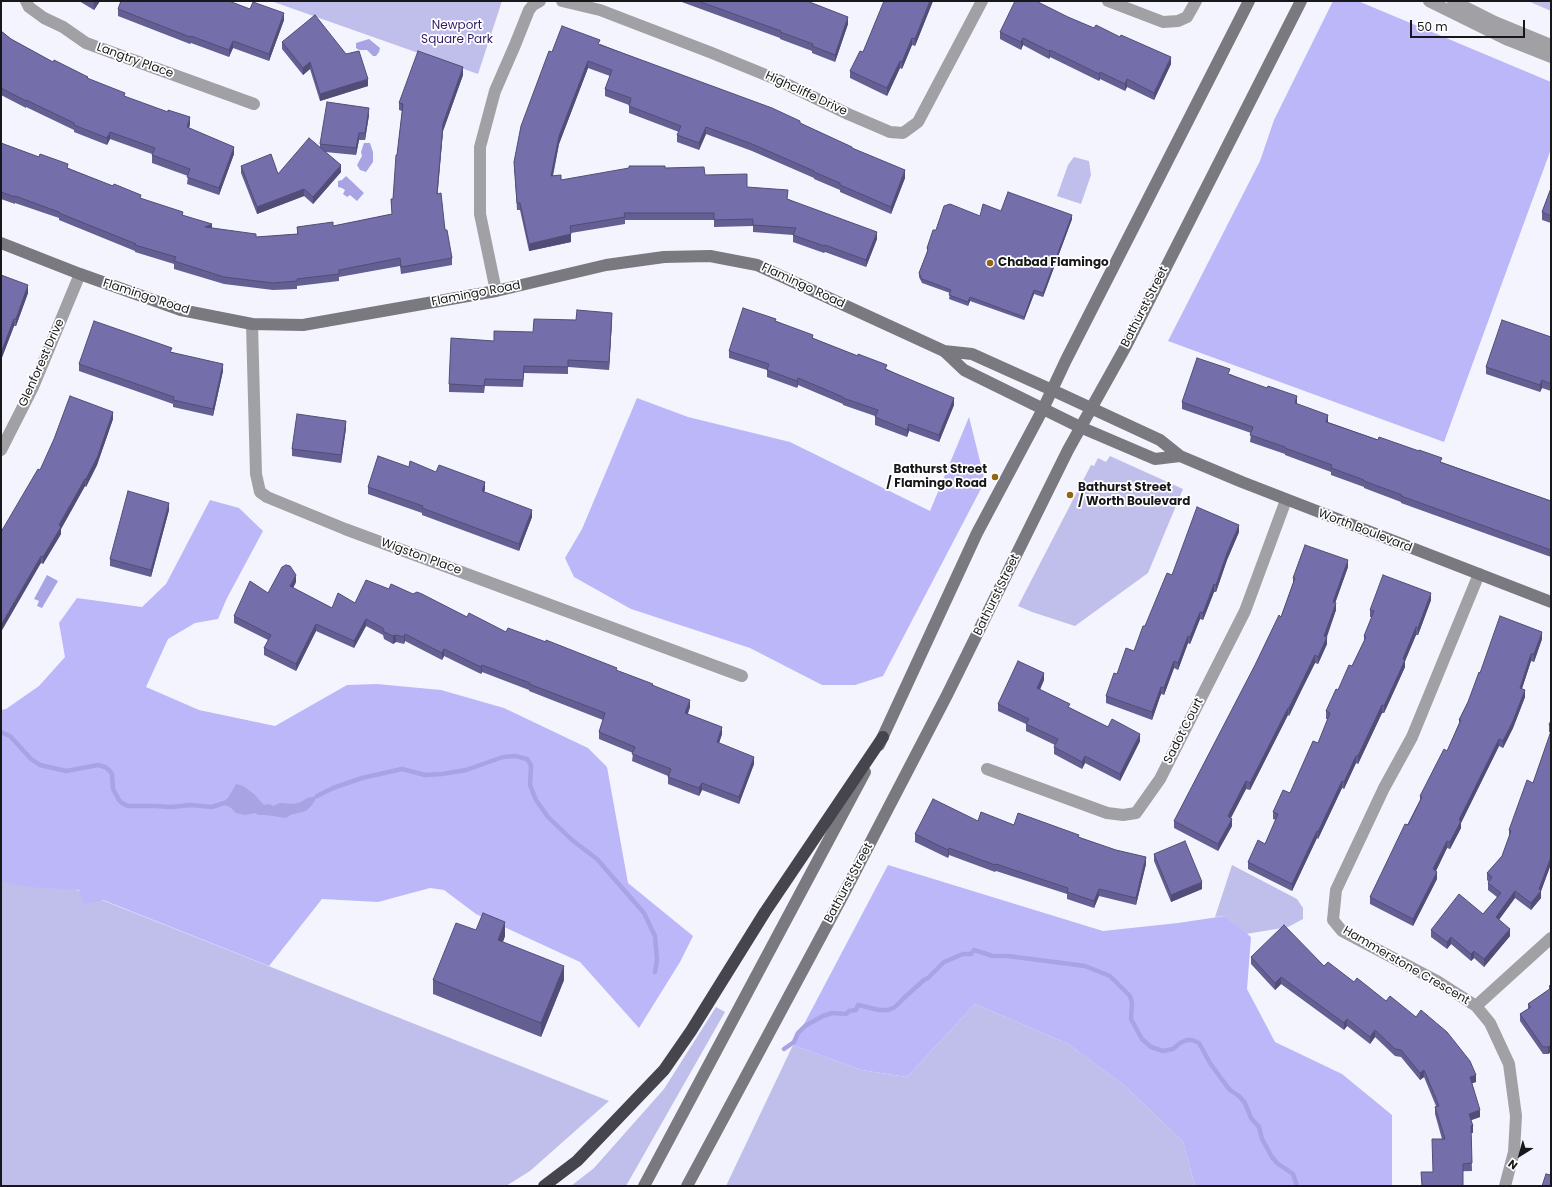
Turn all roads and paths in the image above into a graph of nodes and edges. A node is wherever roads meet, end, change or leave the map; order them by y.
1 (26, 1) edge
2 (540, 1) edge
3 (562, 1) edge
4 (982, 1) edge
5 (1108, 1) edge
6 (1196, 1) edge
7 (1249, 1) edge
8 (1301, 1) edge
9 (1430, 1) edge
10 (1453, 1) edge
11 (1551, 45) edge
12 (1551, 57) edge
13 (254, 104) dead end
14 (1, 243) edge
15 (80, 274) junction
16 (496, 291) junction
17 (252, 324) junction
18 (944, 351) junction
19 (1052, 390) junction
20 (1043, 409) junction
21 (1091, 409) junction
22 (1080, 427) junction
23 (1, 450) edge
24 (1180, 456) junction
25 (1286, 500) junction
26 (1479, 574) junction
27 (1551, 602) edge
28 (742, 676) dead end
29 (883, 737) junction
30 (987, 769) dead end
31 (1551, 938) edge
32 (1476, 1006) junction
33 (544, 1186) edge
34 (644, 1186) edge
35 (687, 1186) edge
36 (1505, 1186) edge

1 - 13 street, Langtry Place
2 - 16 street
3 - 4 street, Highcliffe Drive
5 - 6 street
7 - 19 main road
8 - 21 main road, Bathurst Street
9 - 12 street
10 - 11 street
14 - 15 main road, Flamingo Road
15 - 17 main road, Flamingo Road
15 - 23 street, Glenforest Drive
16 - 17 main road, Flamingo Road
16 - 18 main road, Flamingo Road
17 - 28 street, Wigston Place
18 - 19 main road, Flamingo Road
18 - 20 main road, Flamingo Road
19 - 20 main road
19 - 21 main road, Flamingo Road
20 - 22 main road, Flamingo Road
20 - 29 main road
21 - 22 main road, Bathurst Street
21 - 24 main road, Worth Boulevard
22 - 24 main road, Worth Boulevard
22 - 35 main road, Bathurst Street
24 - 25 main road, Worth Boulevard
25 - 26 main road, Worth Boulevard
25 - 30 street, Sadot Court
26 - 27 main road, Worth Boulevard
26 - 32 street, Hammerstone Crescent
29 - 33 highway
29 - 34 main road
31 - 32 street
32 - 36 street, Hammerstone Crescent

